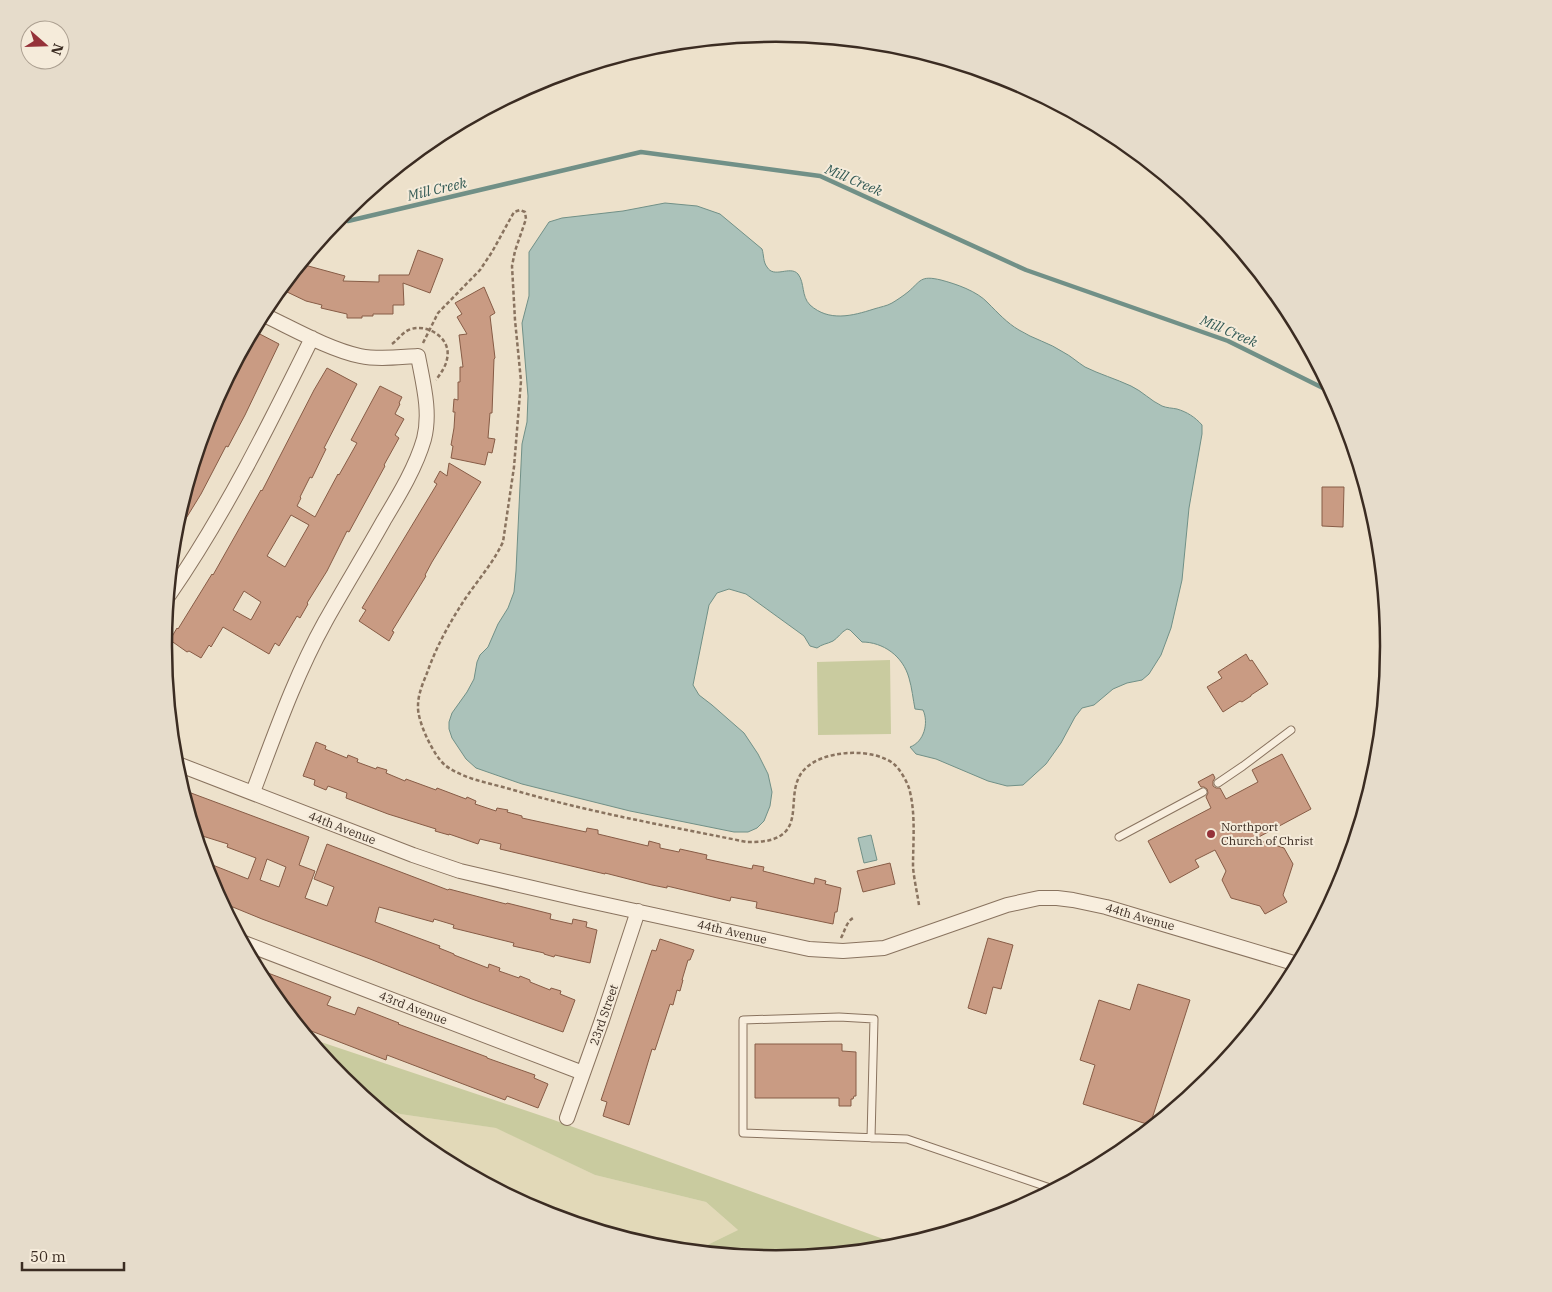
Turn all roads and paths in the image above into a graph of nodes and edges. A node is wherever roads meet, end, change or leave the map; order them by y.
1 (270, 318) edge
2 (429, 329) junction
3 (312, 338) junction
4 (392, 345) dead end
5 (418, 356) junction
6 (435, 382) dead end
7 (176, 584) edge
8 (1291, 730) dead end
9 (185, 767) edge
10 (1218, 783) dead end
11 (253, 792) junction
12 (1203, 792) dead end
13 (1119, 837) dead end
14 (919, 905) dead end
15 (638, 911) junction
16 (855, 917) dead end
17 (837, 940) dead end
18 (252, 946) edge
19 (1290, 962) edge
20 (583, 1073) junction
21 (567, 1118) dead end
22 (871, 1138) junction
23 (1045, 1186) edge

1 - 3 street
2 - 4 path
2 - 5 path
2 - 6 path
2 - 14 path
3 - 5 street
3 - 7 street
5 - 11 street
8 - 10 lane
9 - 11 street, 44th Avenue
11 - 15 street, 44th Avenue
12 - 13 lane
15 - 19 street, 44th Avenue
15 - 20 street, 23rd Street
16 - 17 path
18 - 20 street, 43rd Avenue
20 - 21 street, 23rd Street
22 - 22 lane
22 - 23 lane

